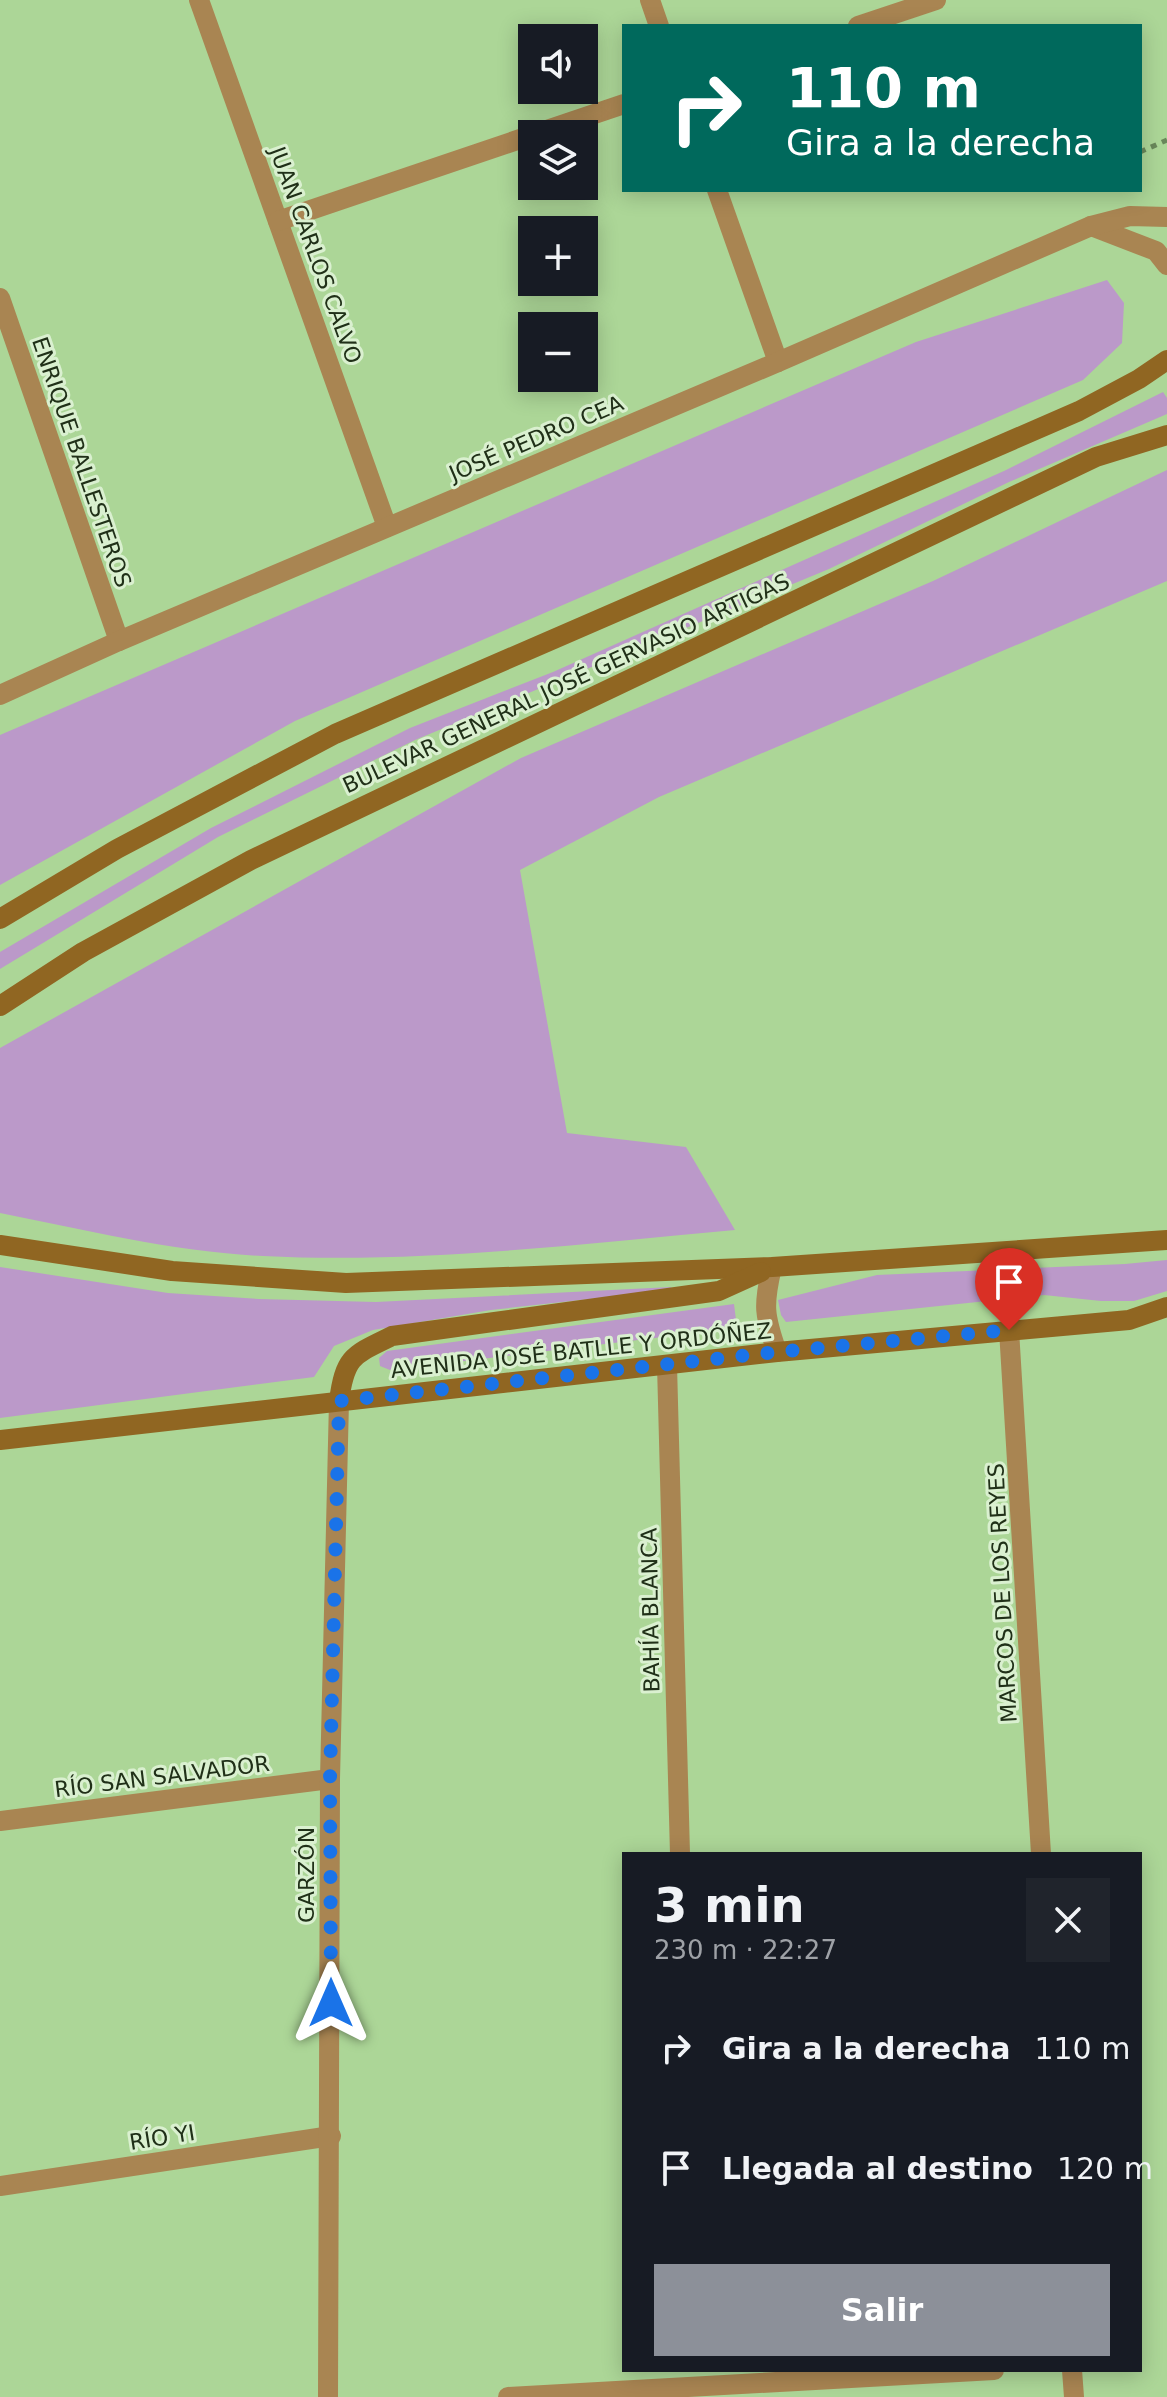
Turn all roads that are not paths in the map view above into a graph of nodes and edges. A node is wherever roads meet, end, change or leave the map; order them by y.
1 (199, 0) edge
2 (650, 0) edge
3 (936, 0) edge
4 (658, 24) edge
5 (864, 24) edge
6 (622, 105) edge
7 (575, 120) edge
8 (518, 139) edge
9 (718, 192) edge
10 (1167, 217) edge
11 (278, 221) junction
12 (1091, 226) junction
13 (1167, 265) edge
14 (0, 298) edge
15 (1167, 360) edge
16 (778, 362) junction
17 (1167, 435) edge
18 (387, 527) junction
19 (119, 641) junction
20 (0, 695) edge
21 (0, 919) edge
22 (0, 1006) edge
23 (1167, 1240) edge
24 (0, 1245) edge
25 (772, 1267) junction
26 (1167, 1307) edge
27 (1009, 1330) junction
28 (777, 1352) junction
29 (667, 1365) junction
30 (339, 1401) junction
31 (0, 1440) edge
32 (330, 1779) junction
33 (0, 1821) edge
34 (680, 1852) edge
35 (1041, 1852) edge
36 (331, 2136) junction
37 (0, 2186) edge
38 (954, 2372) edge
39 (1072, 2372) edge
40 (694, 2385) edge
41 (328, 2397) edge
42 (508, 2397) edge
43 (1074, 2397) edge

1 - 11 street, JUAN CARLOS CALVO
2 - 4 street
3 - 5 street
6 - 7 street
8 - 11 street
9 - 16 street
10 - 12 street, JOSÉ PEDRO CEA
11 - 18 street, JUAN CARLOS CALVO
12 - 13 street
12 - 16 street, JOSÉ PEDRO CEA
14 - 19 street, ENRIQUE BALLESTEROS
15 - 21 main road, BULEVAR GENERAL JOSÉ GERVASIO ARTIGAS
16 - 18 street, JOSÉ PEDRO CEA
17 - 22 main road, BULEVAR GENERAL JOSÉ GERVASIO ARTIGAS
18 - 19 street, JOSÉ PEDRO CEA
19 - 20 street, JOSÉ PEDRO CEA
23 - 25 main road
24 - 25 main road
25 - 28 street
25 - 30 main road
26 - 27 main road, AVENIDA JOSÉ BATLLE Y ORDÓÑEZ
27 - 28 main road, AVENIDA JOSÉ BATLLE Y ORDÓÑEZ
27 - 35 street, MARCOS DE LOS REYES
28 - 29 main road, AVENIDA JOSÉ BATLLE Y ORDÓÑEZ
29 - 30 main road, AVENIDA JOSÉ BATLLE Y ORDÓÑEZ
29 - 34 street, BAHÍA BLANCA
30 - 31 main road, AVENIDA JOSÉ BATLLE Y ORDÓÑEZ
30 - 32 street, GARZÓN
32 - 33 street, RÍO SAN SALVADOR
32 - 36 street, GARZÓN
36 - 37 street, RÍO YI
36 - 41 street, GARZÓN
38 - 40 street
39 - 43 street
40 - 42 street

